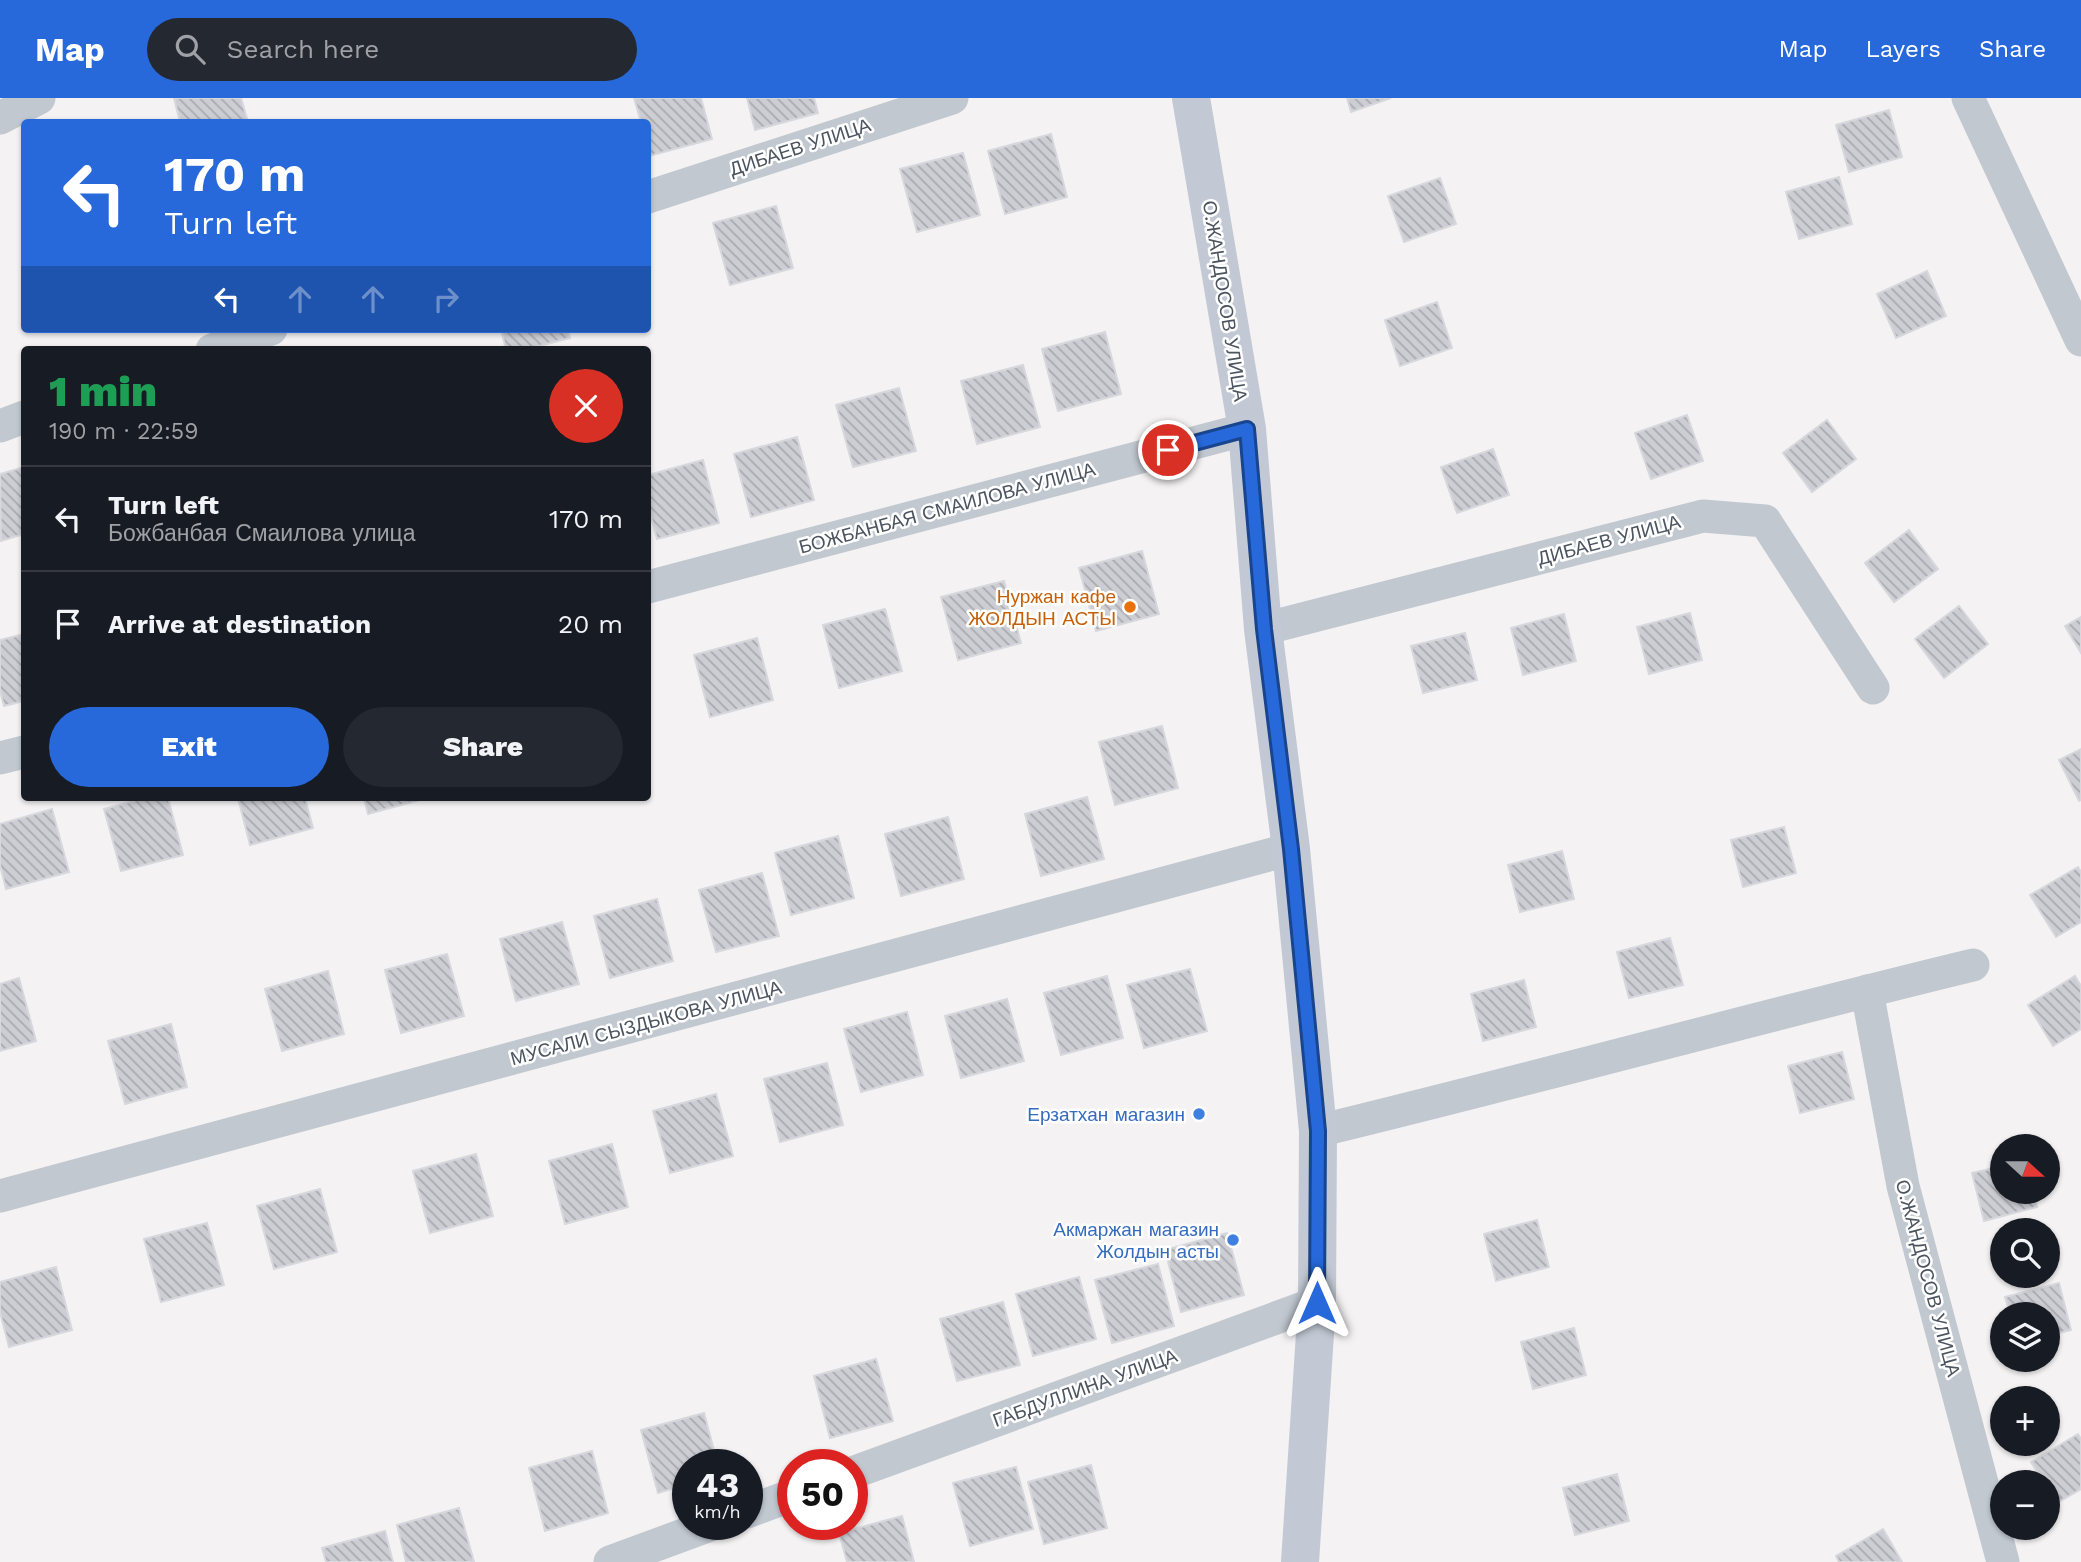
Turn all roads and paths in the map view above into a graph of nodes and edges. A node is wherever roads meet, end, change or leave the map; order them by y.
1 (39, 98) edge
2 (952, 98) edge
3 (1192, 98) edge
4 (1968, 98) edge
5 (0, 118) edge
6 (651, 196) edge
7 (260, 333) edge
8 (2081, 340) edge
9 (223, 346) edge
10 (21, 418) edge
11 (0, 426) edge
12 (1247, 429) junction
13 (651, 586) edge
14 (1264, 629) junction
15 (1873, 688) dead end
16 (21, 753) edge
17 (0, 758) edge
18 (1291, 849) junction
19 (1973, 965) dead end
20 (1867, 990) junction
21 (1318, 1131) junction
22 (0, 1196) edge
23 (1317, 1303) junction
24 (868, 1467) edge
25 (672, 1539) edge
26 (610, 1562) edge
27 (1300, 1562) edge
28 (2003, 1562) edge

1 - 5 street
2 - 6 street, ДИБАЕВ УЛИЦА
3 - 12 main road, О.ЖАНДОСОВ УЛИЦА
4 - 8 street
7 - 9 street
10 - 11 street
12 - 13 street, БОЖБАНБАЯ СМАИЛОВА УЛИЦА
12 - 14 main road, О.ЖАНДОСОВ УЛИЦА
14 - 15 street, ДИБАЕВ УЛИЦА
14 - 18 main road, О.ЖАНДОСОВ УЛИЦА
16 - 17 street
18 - 21 main road, О.ЖАНДОСОВ УЛИЦА
18 - 22 street, МУСАЛИ СЫЗДЫКОВА УЛИЦА
19 - 20 street
20 - 21 street
20 - 28 street, О.ЖАНДОСОВ УЛИЦА
21 - 23 main road, О.ЖАНДОСОВ УЛИЦА
23 - 24 street, ГАБДУЛЛИНА УЛИЦА
23 - 27 main road, О.ЖАНДОСОВ УЛИЦА
25 - 26 street

